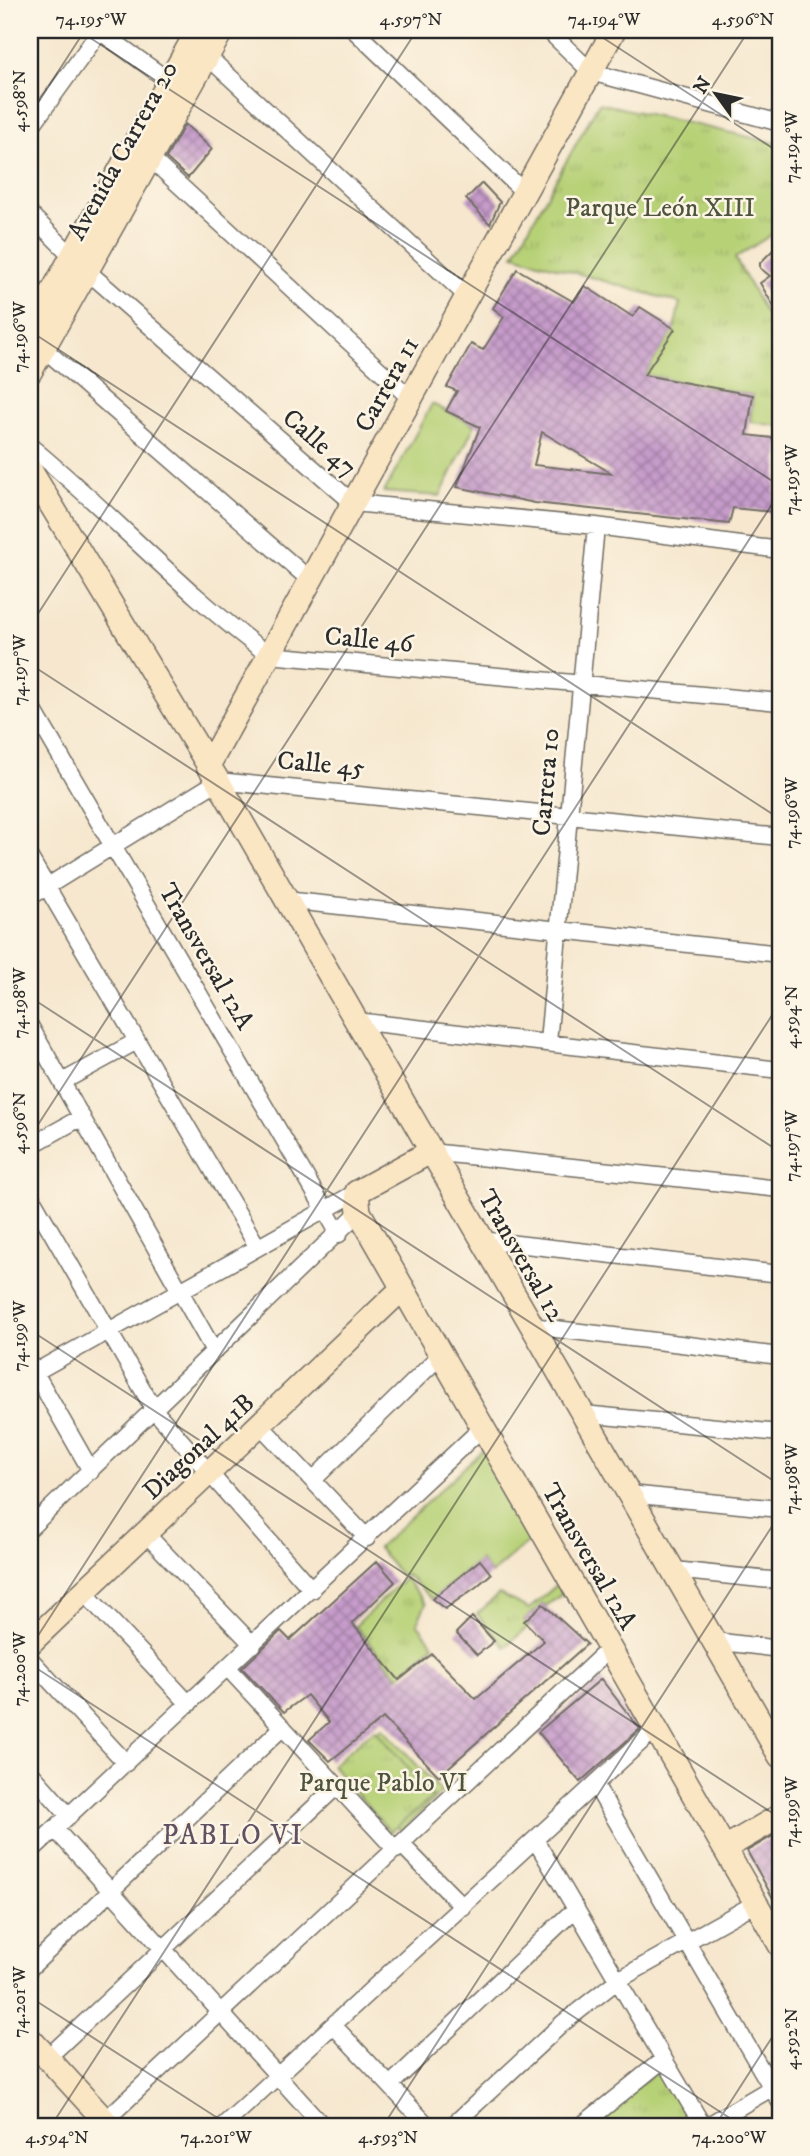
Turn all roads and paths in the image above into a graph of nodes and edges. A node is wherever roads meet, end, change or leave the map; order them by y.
1 (198, 30) edge
2 (222, 30) edge
3 (354, 30) edge
4 (548, 30) edge
5 (614, 30) edge
6 (99, 31) edge
7 (207, 56) junction
8 (591, 72) junction
9 (169, 81) junction
10 (780, 123) edge
11 (30, 128) edge
12 (150, 158) junction
13 (524, 192) junction
14 (30, 214) edge
15 (79, 264) junction
16 (467, 296) junction
17 (36, 340) edge
18 (30, 372) edge
19 (410, 398) junction
20 (30, 446) edge
21 (30, 470) edge
22 (353, 503) junction
23 (596, 526) junction
24 (780, 550) edge
25 (310, 580) junction
26 (269, 655) junction
27 (582, 683) junction
28 (780, 702) edge
29 (30, 704) edge
30 (213, 773) junction
31 (570, 814) junction
32 (780, 837) edge
33 (112, 848) junction
34 (30, 858) edge
35 (47, 886) junction
36 (30, 897) edge
37 (285, 900) junction
38 (559, 930) junction
39 (780, 954) edge
40 (356, 1021) junction
41 (30, 1026) edge
42 (137, 1041) junction
43 (548, 1042) junction
44 (780, 1070) edge
45 (62, 1082) junction
46 (82, 1117) junction
47 (30, 1146) edge
48 (430, 1152) junction
49 (780, 1189) edge
50 (30, 1195) edge
51 (358, 1202) junction
52 (323, 1210) junction
53 (339, 1234) junction
54 (481, 1240) junction
55 (257, 1246) junction
56 (780, 1274) edge
57 (403, 1288) junction
58 (180, 1290) junction
59 (531, 1326) junction
60 (108, 1330) junction
61 (214, 1351) junction
62 (442, 1354) junction
63 (780, 1356) edge
64 (31, 1370) edge
65 (155, 1412) junction
66 (583, 1414) junction
67 (261, 1426) junction
68 (483, 1427) junction
69 (780, 1433) edge
70 (91, 1471) junction
71 (209, 1474) junction
72 (313, 1480) junction
73 (629, 1494) junction
74 (780, 1509) edge
75 (30, 1528) edge
76 (145, 1534) junction
77 (367, 1538) junction
78 (674, 1570) junction
79 (780, 1581) edge
80 (312, 1590) junction
81 (84, 1592) junction
82 (714, 1641) junction
83 (30, 1643) edge
84 (253, 1644) junction
85 (610, 1648) junction
86 (780, 1649) edge
87 (30, 1659) edge
88 (228, 1668) junction
89 (189, 1704) junction
90 (283, 1727) junction
91 (656, 1728) junction
92 (780, 1756) edge
93 (126, 1763) junction
94 (30, 1773) edge
95 (337, 1786) junction
96 (596, 1786) junction
97 (69, 1816) junction
98 (780, 1816) edge
99 (55, 1829) junction
100 (536, 1841) junction
101 (399, 1847) junction
102 (724, 1848) junction
103 (30, 1852) edge
104 (110, 1891) junction
105 (756, 1903) junction
106 (463, 1907) junction
107 (576, 1908) junction
108 (688, 1943) junction
109 (780, 1945) edge
110 (161, 1949) junction
111 (30, 1968) edge
112 (618, 1980) junction
113 (220, 2015) junction
114 (334, 2025) junction
115 (30, 2039) edge
116 (47, 2058) junction
117 (664, 2059) junction
118 (277, 2077) junction
119 (390, 2085) junction
120 (776, 2085) edge
121 (780, 2102) edge
122 (105, 2124) edge
123 (223, 2126) edge
124 (323, 2126) edge
125 (429, 2126) edge
126 (452, 2126) edge
127 (580, 2126) edge
128 (705, 2126) edge

1 - 9 street, Avenida Carrera 20
2 - 7 street, Avenida Carrera 20
3 - 13 street
4 - 8 street
5 - 8 street, Carrera 11
6 - 9 street
6 - 11 street
7 - 12 street, Avenida Carrera 20
7 - 16 street
8 - 10 street
8 - 13 street, Carrera 11
9 - 15 street, Avenida Carrera 20
12 - 15 street, Avenida Carrera 20
12 - 19 street
13 - 16 street, Carrera 11
14 - 15 street, Calle 47
15 - 17 street, Avenida Carrera 20
15 - 22 street, Calle 47
16 - 19 street, Carrera 11
17 - 18 street, Avenida Carrera 20
17 - 25 street
19 - 22 street, Carrera 11
20 - 26 street
21 - 30 street
22 - 23 street, Calle 47
22 - 25 street, Carrera 11
23 - 24 street, Calle 47
23 - 27 street, Carrera 10
25 - 26 street, Carrera 11
26 - 27 street, Calle 46
26 - 30 street, Carrera 11
27 - 28 street, Calle 46
27 - 31 street, Carrera 10
29 - 33 street, Transversal 12A
30 - 31 street, Calle 45
30 - 33 street
30 - 37 street, Transversal 12
31 - 32 street, Calle 45
31 - 38 street, Carrera 10
33 - 35 street
33 - 52 street, Transversal 12A
34 - 35 street
35 - 36 street
35 - 42 street
37 - 38 street
37 - 40 street, Transversal 12
38 - 39 street
38 - 43 street, Carrera 10
40 - 43 street
40 - 48 street, Transversal 12
41 - 45 street
42 - 45 street
42 - 55 street
43 - 44 street
45 - 46 street
46 - 47 street
46 - 58 street
48 - 49 street
48 - 51 street
48 - 54 street, Transversal 12
50 - 60 street
51 - 52 street
51 - 53 street
51 - 57 street, Transversal 12A
52 - 53 street, Transversal 12A
52 - 55 street
53 - 61 street
54 - 56 street
54 - 59 street, Transversal 12
55 - 58 street
57 - 62 street, Transversal 12A
57 - 67 street, Diagonal 41B
58 - 60 street
58 - 61 street
59 - 63 street
59 - 66 street, Transversal 12
60 - 64 street
60 - 65 street
61 - 65 street
62 - 68 street, Transversal 12A
62 - 72 street
64 - 70 street
65 - 70 street
65 - 71 street
66 - 69 street
66 - 73 street, Transversal 12
67 - 71 street, Diagonal 41B
67 - 72 street
68 - 77 street
68 - 85 street, Transversal 12A
70 - 75 street
71 - 76 street, Diagonal 41B
71 - 80 street
72 - 77 street
73 - 74 street
73 - 78 street, Transversal 12
76 - 81 street, Diagonal 41B
76 - 84 street
77 - 80 street
78 - 79 street
78 - 82 street, Transversal 12
80 - 84 street
81 - 83 street, Diagonal 41B
81 - 89 street
82 - 86 street
82 - 92 street, Transversal 12
84 - 88 street
85 - 91 street, Transversal 12A
85 - 101 street
87 - 93 street
88 - 89 street
88 - 90 street
89 - 93 street
90 - 95 street
90 - 104 street
91 - 96 street
91 - 102 street, Transversal 12A
93 - 97 street
94 - 97 street
95 - 101 street
95 - 110 street
96 - 100 street
96 - 108 street
97 - 99 street
98 - 102 street
99 - 103 street
99 - 104 street
100 - 106 street
100 - 107 street
101 - 106 street
101 - 113 street
102 - 105 street, Transversal 12A
104 - 110 street
104 - 111 street
105 - 108 street
105 - 109 street, Transversal 12A
106 - 114 street
107 - 112 street
107 - 119 street
108 - 112 street
108 - 120 street
110 - 113 street
110 - 116 street
112 - 117 street
112 - 126 street
113 - 118 street
113 - 122 street
114 - 118 street
114 - 119 street
115 - 116 street
116 - 122 street
117 - 127 street
117 - 128 street
118 - 123 street
118 - 124 street
119 - 125 street
120 - 121 street
120 - 128 street

